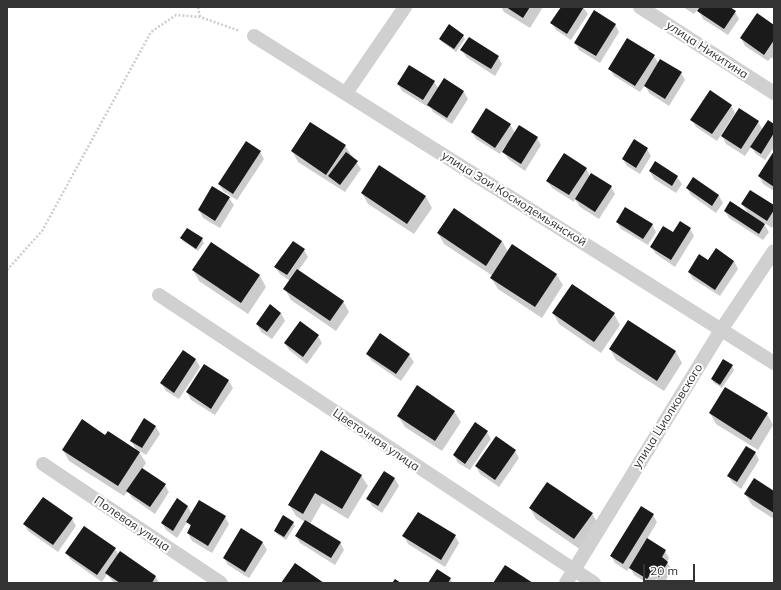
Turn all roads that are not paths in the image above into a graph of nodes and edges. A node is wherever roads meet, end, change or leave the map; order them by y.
1 (404, 7) edge
2 (640, 7) edge
3 (254, 36) road end
4 (774, 92) edge
5 (346, 93) junction
6 (774, 251) edge
7 (159, 295) dead end
8 (721, 330) junction
9 (774, 363) edge
10 (43, 464) dead end
11 (574, 570) junction
12 (220, 583) edge
13 (566, 583) edge
14 (594, 583) edge

1 - 5 street
2 - 4 street, улица Никитина
3 - 5 street, улица Зои Космодемьянской
5 - 8 street, улица Зои Космодемьянской
6 - 8 street, улица Циолковского
7 - 11 street, Цветочная улица
8 - 9 street, улица Зои Космодемьянской
8 - 11 street, улица Циолковского
10 - 12 street, Полевая улица
11 - 13 street, улица Циолковского
11 - 14 street, Цветочная улица

